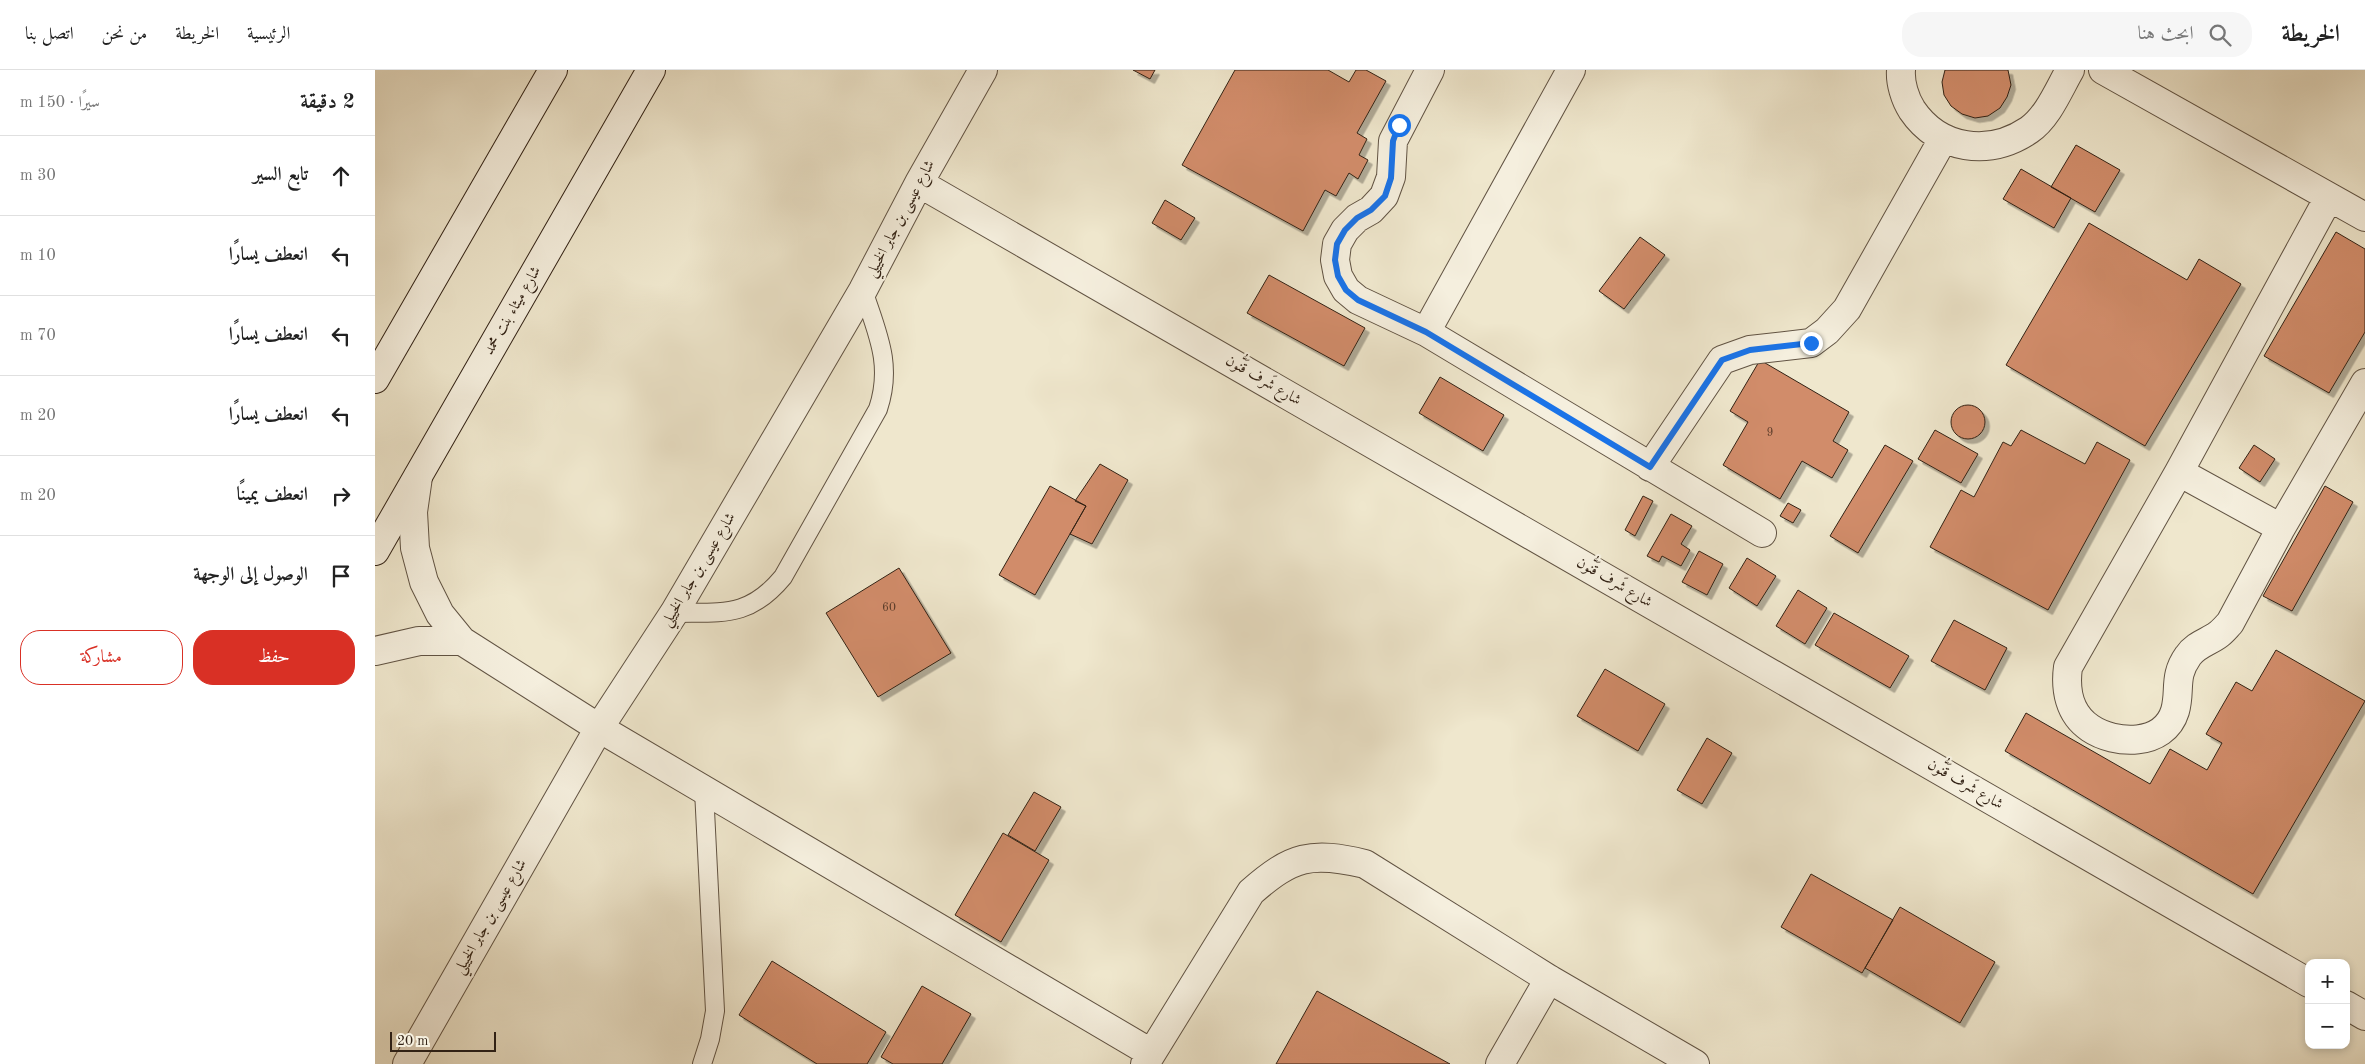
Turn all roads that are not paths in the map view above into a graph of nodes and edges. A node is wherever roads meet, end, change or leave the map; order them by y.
1 (553, 70) edge
2 (651, 70) edge
3 (983, 70) edge
4 (1429, 70) edge
5 (1901, 70) edge
6 (2070, 70) edge
7 (2103, 70) edge
8 (1564, 72) edge
9 (1943, 139) junction
10 (919, 184) junction
11 (2329, 197) junction
12 (2365, 218) edge
13 (863, 290) junction
14 (1426, 332) junction
15 (375, 379) edge
16 (2365, 382) edge
17 (1650, 467) junction
18 (2179, 472) junction
19 (418, 477) junction
20 (2281, 528) junction
21 (1762, 533) dead end
22 (375, 551) edge
23 (674, 613) junction
24 (462, 642) junction
25 (375, 650) edge
26 (599, 728) junction
27 (703, 790) junction
28 (1549, 979) junction
29 (2305, 981) edge
30 (2350, 1007) edge
31 (2365, 1016) edge
32 (1148, 1058) edge
33 (407, 1064) edge
34 (702, 1064) edge
35 (1500, 1064) edge
36 (1695, 1064) edge

1 - 15 street
2 - 19 street, شارع ميثاء بنت محمد
3 - 10 street, شارع عيسى بن جابر الخييلي
4 - 14 street
5 - 9 street
6 - 9 street
7 - 11 street
8 - 14 street
9 - 17 street
10 - 13 street, شارع عيسى بن جابر الخييلي
10 - 29 street, شارع شَرف قَنُّون
11 - 12 street
11 - 18 street
13 - 23 street, شارع عيسى بن جابر الخييلي
13 - 23 lane
14 - 17 street
16 - 20 street
17 - 21 street
18 - 20 street
18 - 20 street
19 - 22 street, شارع ميثاء بنت محمد
19 - 24 street
23 - 26 street, شارع عيسى بن جابر الخييلي
24 - 25 street
24 - 26 street
26 - 27 street
26 - 33 street, شارع عيسى بن جابر الخييلي
27 - 32 street
27 - 34 lane
28 - 32 street
28 - 35 street
28 - 36 street
30 - 31 street

